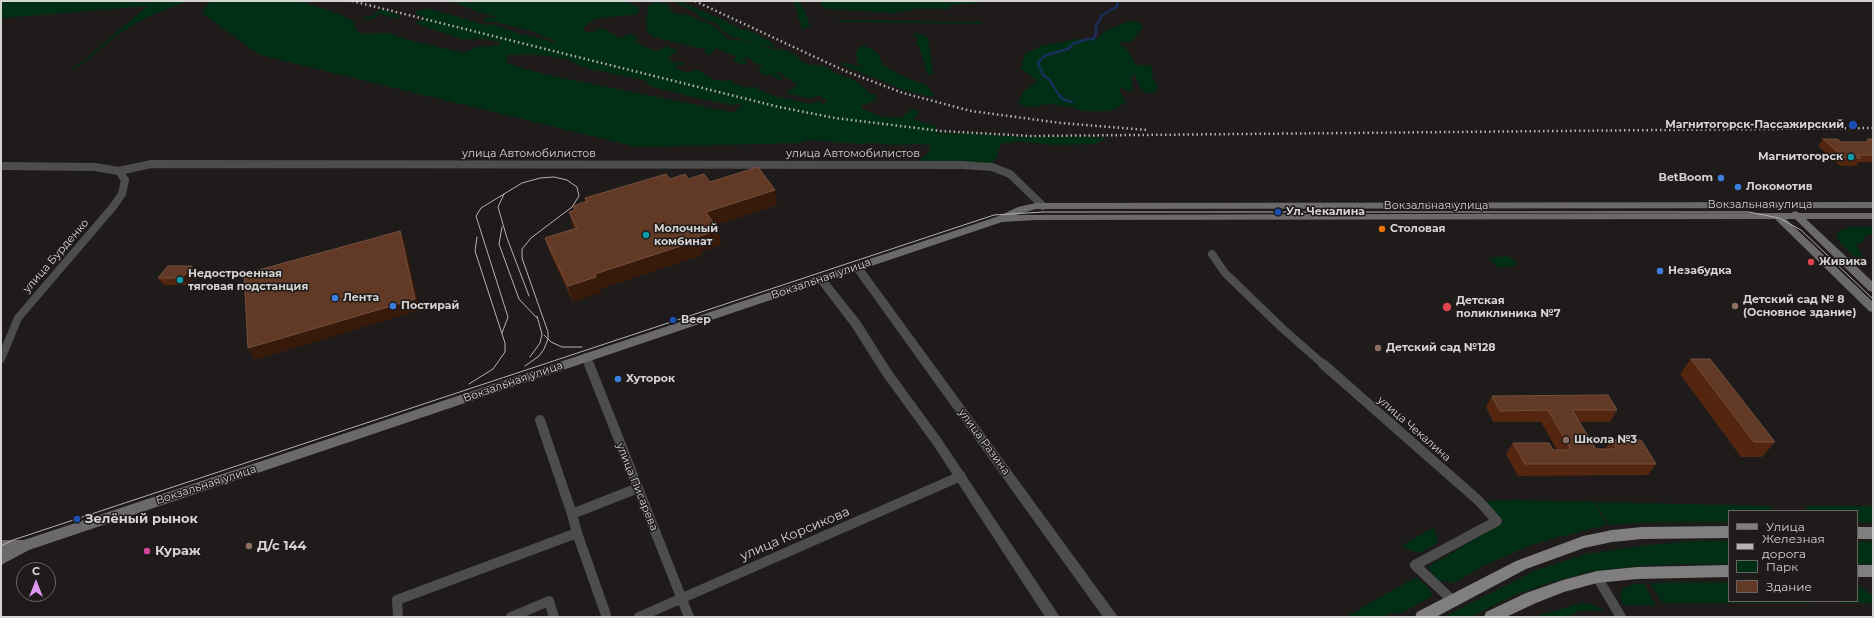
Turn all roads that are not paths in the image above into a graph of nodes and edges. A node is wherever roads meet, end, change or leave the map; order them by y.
1 (1, 166) edge
2 (119, 171) junction
3 (1766, 205) junction
4 (1785, 205) junction
5 (1873, 205) edge
6 (1043, 206) junction
7 (1873, 216) edge
8 (1758, 217) junction
9 (1778, 217) junction
10 (1798, 217) junction
11 (1002, 219) junction
12 (1792, 230) junction
13 (1212, 254) dead end
14 (857, 267) junction
15 (821, 279) junction
16 (1873, 288) edge
17 (1873, 308) edge
18 (586, 357) junction
19 (1, 359) edge
20 (540, 420) dead end
21 (961, 476) junction
22 (638, 488) junction
23 (572, 514) junction
24 (1728, 532) edge
25 (578, 533) junction
26 (1858, 533) edge
27 (1873, 533) edge
28 (1, 546) edge
29 (25, 546) junction
30 (1, 560) edge
31 (1728, 571) edge
32 (1858, 571) edge
33 (1873, 571) edge
34 (1597, 577) junction
35 (682, 599) junction
36 (1452, 600) junction
37 (606, 615) dead end
38 (398, 617) edge
39 (511, 617) edge
40 (554, 617) edge
41 (639, 617) edge
42 (689, 617) edge
43 (1053, 617) edge
44 (1111, 617) edge
45 (1422, 617) edge
46 (1491, 617) edge
47 (1621, 617) edge

1 - 2 street, улица Автомобилистов
2 - 6 street, улица Автомобилистов
2 - 19 street, улица Бурденко
3 - 4 main road, Вокзальная улица
3 - 6 main road, Вокзальная улица
3 - 9 main road
4 - 5 main road, Вокзальная улица
4 - 10 main road
6 - 11 main road, Вокзальная улица
7 - 10 main road, Вокзальная улица
8 - 9 main road, Вокзальная улица
8 - 11 main road, Вокзальная улица
8 - 12 main road
9 - 10 main road, Вокзальная улица
9 - 12 main road
10 - 16 main road
11 - 14 main road, Вокзальная улица
12 - 17 main road
13 - 36 street, улица Чекалина
14 - 15 main road, Вокзальная улица
14 - 44 street, улица Разина
15 - 18 main road, Вокзальная улица
15 - 21 street
18 - 22 street, улица Писарева
18 - 29 main road, Вокзальная улица
20 - 23 street
21 - 35 street, улица Корсикова
21 - 43 street
22 - 23 street
22 - 35 street, улица Писарева
23 - 25 street
24 - 36 main road
25 - 37 street
25 - 38 street
26 - 27 main road
28 - 29 main road, Вокзальная улица
29 - 30 main road, Вокзальная улица
31 - 34 main road
32 - 33 main road
34 - 46 main road
34 - 47 street
35 - 41 street, улица Корсикова
35 - 42 street, улица Писарева
36 - 45 main road
39 - 40 street

